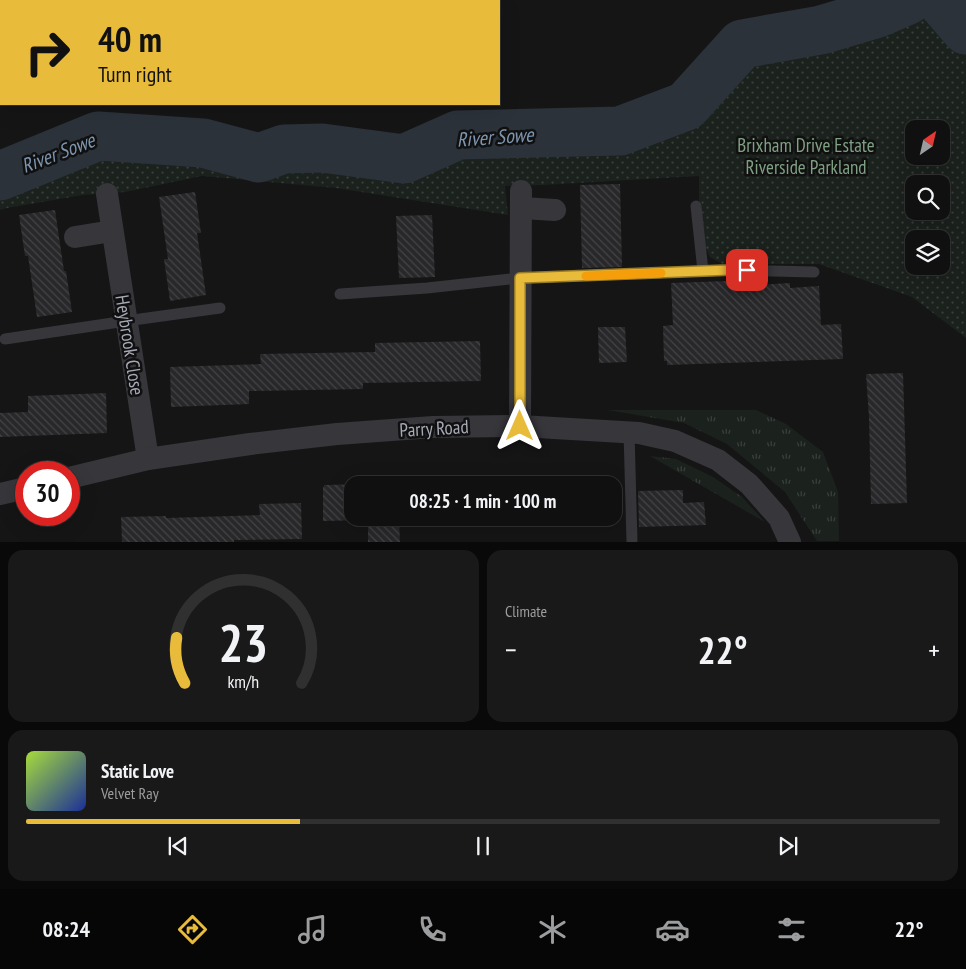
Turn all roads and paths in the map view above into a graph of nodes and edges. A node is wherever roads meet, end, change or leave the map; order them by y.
1 (107, 194) dead end
2 (696, 206) dead end
3 (555, 210) dead end
4 (112, 231) junction
5 (75, 237) dead end
6 (703, 271) junction
7 (814, 272) dead end
8 (520, 278) junction
9 (340, 294) dead end
10 (220, 308) dead end
11 (126, 321) junction
12 (5, 339) dead end
13 (520, 426) junction
14 (629, 432) junction
15 (148, 459) junction
16 (80, 475) edge
17 (15, 491) edge
18 (0, 494) edge
19 (632, 542) edge
20 (790, 542) edge

1 - 4 street, Heybrook Close
2 - 6 lane
3 - 8 street
4 - 5 street
4 - 11 street, Heybrook Close
6 - 7 lane
6 - 8 lane
8 - 9 lane
8 - 13 street
10 - 11 lane
11 - 12 lane
11 - 15 street, Heybrook Close
13 - 14 street, Parry Road
13 - 15 street, Parry Road
14 - 19 lane
14 - 20 street, Parry Road
15 - 16 street, Parry Road
17 - 18 street

